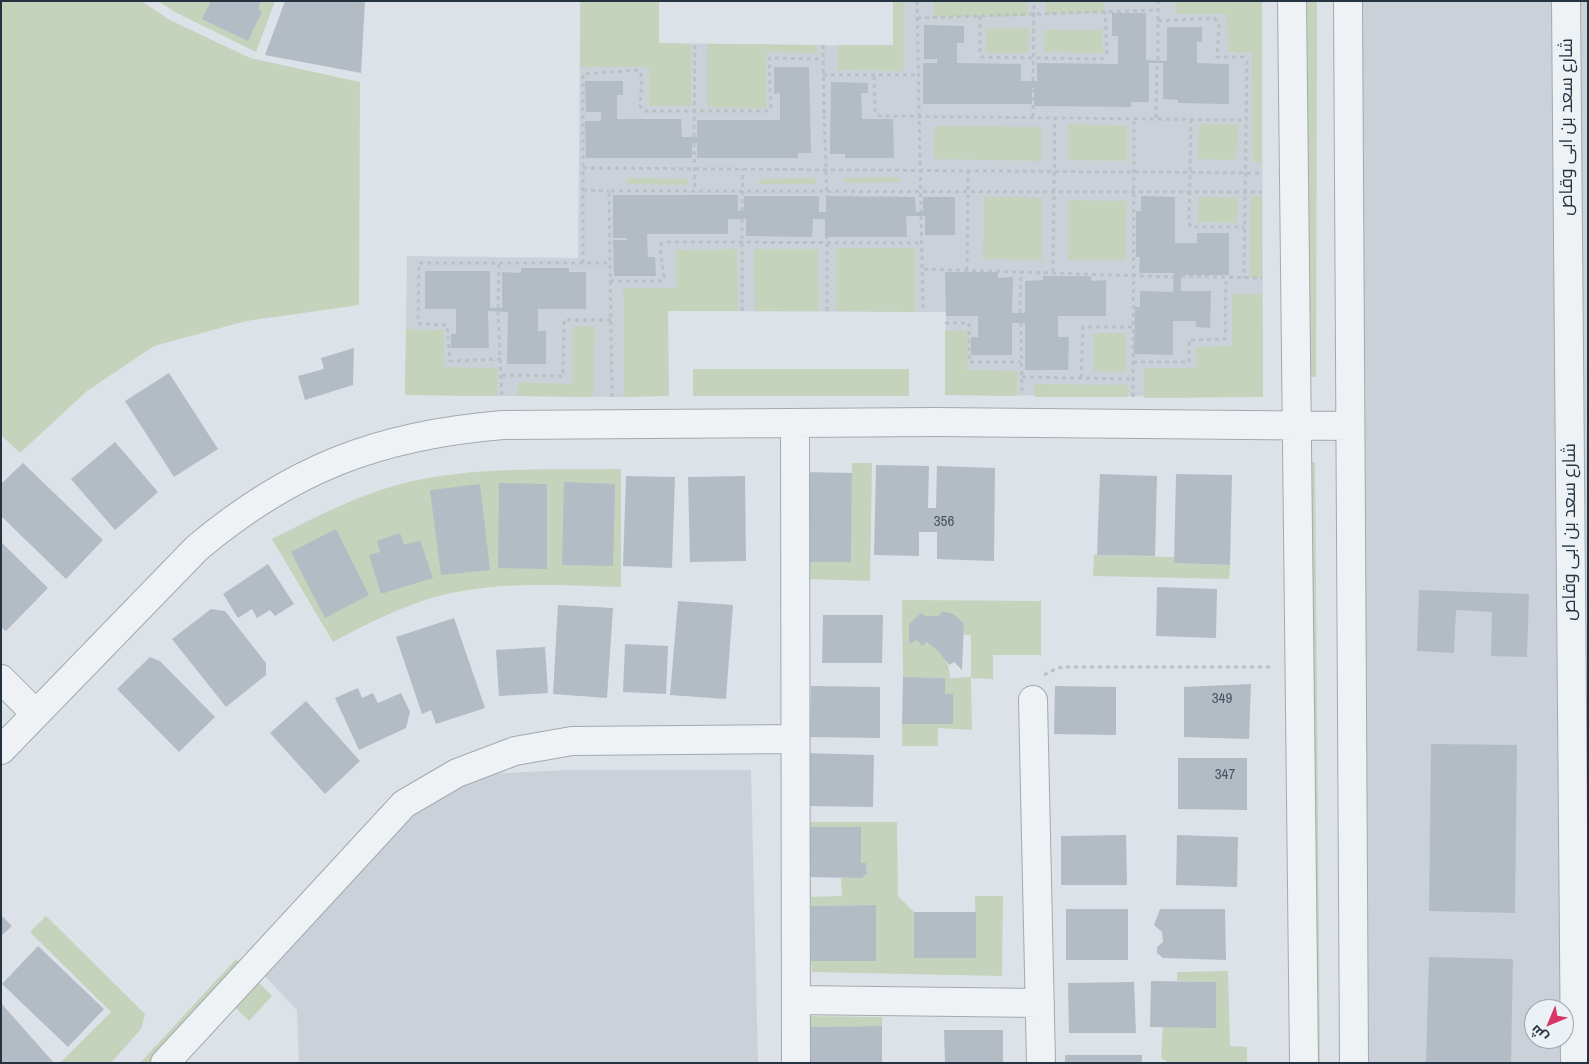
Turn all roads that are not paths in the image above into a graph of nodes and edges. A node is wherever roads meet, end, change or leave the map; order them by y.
1 (1292, 1) edge
2 (1348, 1) edge
3 (1566, 1) edge
4 (795, 423) junction
5 (1296, 424) junction
6 (1350, 426) junction
7 (1, 680) edge
8 (1033, 700) road end
9 (36, 714) junction
10 (795, 738) junction
11 (1, 750) edge
12 (796, 1000) junction
13 (1040, 1003) junction
14 (164, 1063) edge
15 (796, 1063) edge
16 (1041, 1063) edge
17 (1304, 1063) edge
18 (1354, 1063) edge
19 (1575, 1063) edge

1 - 5 street
2 - 6 street
3 - 19 street, شارع سعد بن ابى وقاص
4 - 5 street
4 - 9 street
4 - 10 street
5 - 6 street
5 - 17 street
6 - 18 street
7 - 9 street
8 - 13 street
9 - 11 street
10 - 12 street
10 - 14 street
12 - 13 street
12 - 15 street
13 - 16 street

